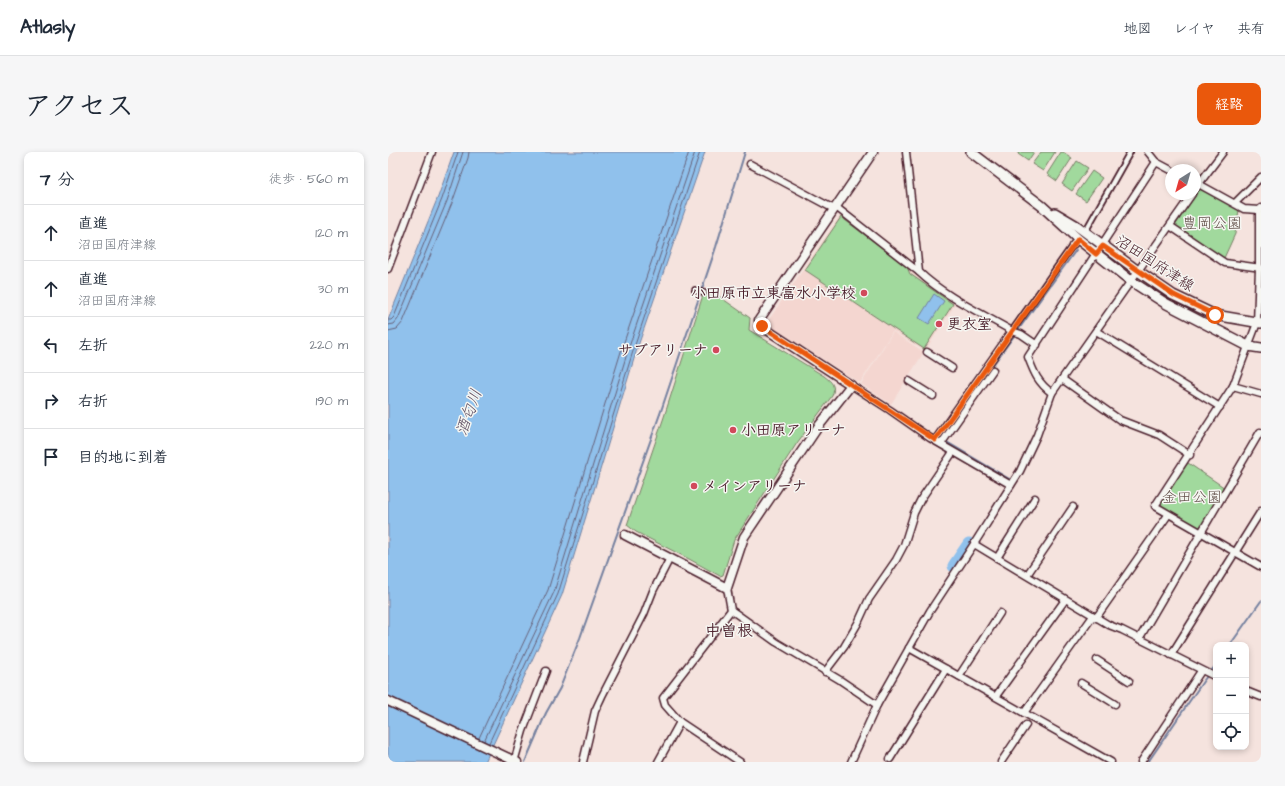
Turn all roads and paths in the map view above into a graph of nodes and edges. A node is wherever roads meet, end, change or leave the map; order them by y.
1 (432, 152) edge
2 (873, 152) edge
3 (906, 152) edge
4 (971, 152) edge
5 (1130, 152) edge
6 (1148, 152) edge
7 (1223, 152) edge
8 (1156, 162) junction
9 (750, 164) dead end
10 (1165, 167) edge
11 (1261, 177) edge
12 (1201, 179) edge
13 (1201, 187) edge
14 (1188, 200) edge
15 (1235, 203) junction
16 (1042, 206) junction
17 (835, 208) junction
18 (1260, 209) edge
19 (1170, 226) junction
20 (1085, 232) junction
21 (1075, 243) junction
22 (1103, 246) junction
23 (1096, 254) junction
24 (1260, 268) edge
25 (388, 269) edge
26 (1138, 271) junction
27 (919, 272) junction
28 (1131, 281) junction
29 (696, 290) dead end
30 (704, 293) dead end
31 (1259, 323) edge
32 (1012, 331) junction
33 (1096, 331) junction
34 (1037, 345) junction
35 (1248, 346) junction
36 (1261, 348) edge
37 (927, 352) dead end
38 (952, 368) dead end
39 (993, 370) dead end
40 (1062, 379) junction
41 (909, 381) dead end
42 (851, 385) junction
43 (1233, 386) junction
44 (1052, 393) junction
45 (1261, 394) edge
46 (933, 396) dead end
47 (1220, 407) junction
48 (1261, 431) edge
49 (935, 440) junction
50 (943, 441) junction
51 (954, 452) junction
52 (1190, 455) junction
53 (1011, 485) junction
54 (1034, 498) dead end
55 (1073, 508) dead end
56 (1261, 511) edge
57 (1168, 515) junction
58 (1202, 533) junction
59 (626, 535) dead end
60 (974, 544) junction
61 (1235, 552) junction
62 (670, 558) junction
63 (997, 558) junction
64 (1261, 567) edge
65 (1027, 576) junction
66 (727, 588) junction
67 (1065, 600) junction
68 (731, 610) junction
69 (1000, 614) dead end
70 (1094, 617) junction
71 (1139, 639) junction
72 (910, 648) junction
73 (1171, 655) junction
74 (1097, 660) dead end
75 (946, 668) junction
76 (546, 671) dead end
77 (1203, 671) junction
78 (825, 672) junction
79 (959, 676) junction
80 (1213, 676) edge
81 (1129, 681) dead end
82 (1081, 683) dead end
83 (1249, 691) edge
84 (996, 696) junction
85 (1261, 697) edge
86 (388, 701) edge
87 (1115, 704) dead end
88 (877, 705) junction
89 (1024, 713) junction
90 (680, 722) junction
91 (1026, 726) dead end
92 (890, 759) dead end
93 (515, 762) edge
94 (583, 762) edge
95 (658, 762) edge
96 (740, 762) edge
97 (852, 762) edge
98 (1001, 762) edge
99 (1111, 762) edge
100 (1142, 762) edge

1 - 25 street
2 - 17 street
3 - 27 street
4 - 16 main road, 沼田国府津線
5 - 20 street
6 - 8 street
7 - 12 street
8 - 10 street
8 - 22 street
9 - 17 street
11 - 15 street
13 - 15 street
14 - 19 street
15 - 18 street
16 - 20 main road, 沼田国府津線
16 - 21 main road, 沼田国府津線
17 - 27 street
17 - 42 street
18 - 24 street
19 - 24 street
19 - 26 street
20 - 22 main road, 沼田国府津線
21 - 23 main road, 沼田国府津線
21 - 32 street
22 - 23 street
22 - 26 main road, 沼田国府津線
23 - 28 main road, 沼田国府津線
23 - 34 street
24 - 31 street
26 - 28 street
26 - 31 main road, 沼田国府津線
27 - 32 street
28 - 33 street
28 - 35 main road, 沼田国府津線
29 - 30 street
31 - 35 street
32 - 34 street
32 - 49 street
33 - 40 street
33 - 47 street
34 - 44 street
35 - 36 main road, 沼田国府津線
35 - 43 street
37 - 38 street
39 - 50 street
40 - 44 street
40 - 52 street
41 - 46 street
42 - 49 street
42 - 66 street
43 - 45 street
43 - 47 street
44 - 53 street
47 - 52 street
48 - 58 street
49 - 50 street
50 - 51 street
51 - 53 street
51 - 78 street
52 - 57 street
53 - 60 street
54 - 63 street
55 - 65 street
56 - 61 street
57 - 58 street
57 - 70 street
58 - 61 street
58 - 71 street
59 - 62 street
60 - 63 street
60 - 72 street
61 - 64 street
61 - 73 street
62 - 66 street
62 - 94 street
63 - 65 street
65 - 67 street
66 - 68 street
67 - 70 street
67 - 84 street
68 - 78 street
68 - 90 street
69 - 79 street
70 - 71 street
70 - 89 street
71 - 73 street
72 - 75 street
72 - 88 street
73 - 77 street
74 - 81 street
75 - 79 street
75 - 92 street
76 - 93 street
77 - 80 street
77 - 100 street
78 - 88 street
79 - 84 street
82 - 87 street
83 - 85 street
84 - 89 street
86 - 93 street
88 - 97 street
89 - 99 street
90 - 95 street
90 - 96 street
91 - 98 street

